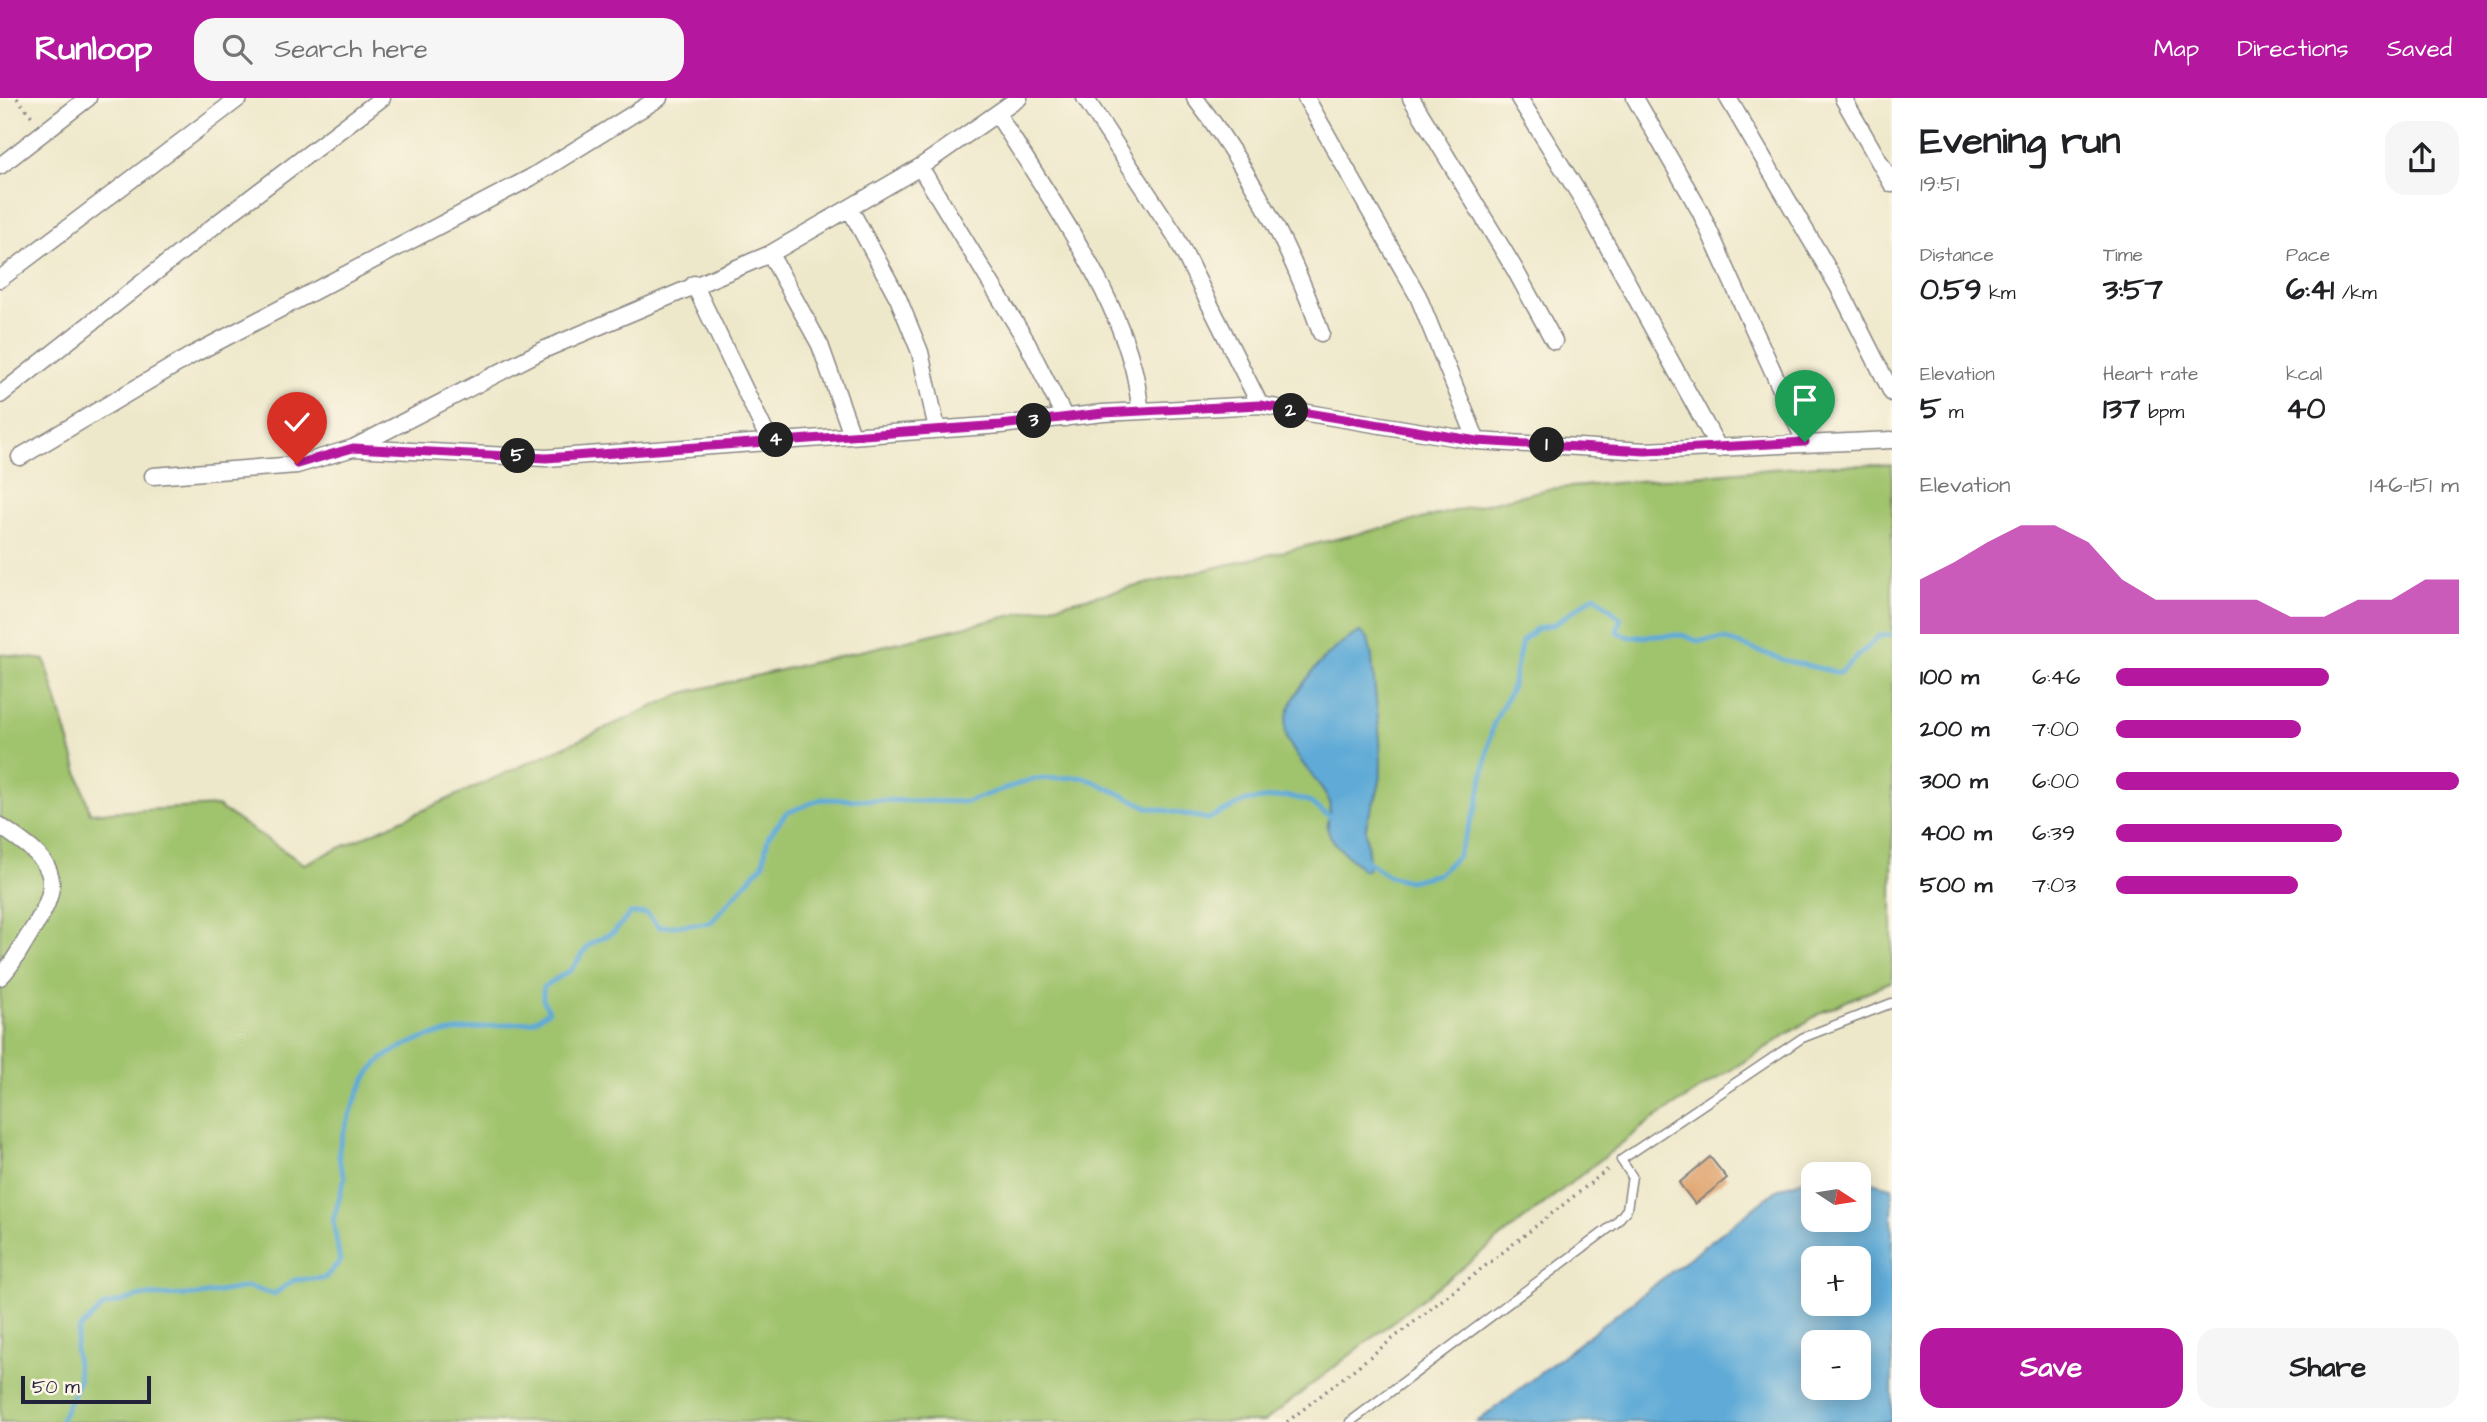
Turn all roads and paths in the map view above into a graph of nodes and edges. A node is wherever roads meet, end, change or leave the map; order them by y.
1 (17, 98) edge
2 (88, 98) edge
3 (239, 98) edge
4 (382, 98) edge
5 (659, 98) edge
6 (1019, 98) edge
7 (1085, 98) edge
8 (1195, 98) edge
9 (1306, 98) edge
10 (1411, 98) edge
11 (1519, 98) edge
12 (1635, 98) edge
13 (1728, 98) edge
14 (1843, 98) edge
15 (998, 115) junction
16 (44, 132) junction
17 (0, 166) edge
18 (920, 167) junction
19 (1892, 184) edge
20 (850, 209) junction
21 (770, 254) junction
22 (0, 279) edge
23 (694, 284) junction
24 (1321, 333) dead end
25 (1554, 341) dead end
26 (1892, 393) edge
27 (0, 395) edge
28 (1260, 405) junction
29 (1141, 411) junction
30 (1065, 418) junction
31 (937, 429) junction
32 (852, 435) junction
33 (769, 440) junction
34 (1892, 440) edge
35 (1477, 441) junction
36 (1805, 442) junction
37 (353, 448) junction
38 (1719, 449) junction
39 (20, 457) dead end
40 (153, 476) dead end
41 (0, 826) edge
42 (0, 977) edge
43 (1892, 1003) edge
44 (1620, 1160) junction
45 (1287, 1422) edge
46 (1350, 1422) edge

1 - 16 path
2 - 16 street
3 - 22 street
4 - 27 street
5 - 39 street
6 - 15 street
7 - 28 street
8 - 24 street
9 - 35 street
10 - 25 street
11 - 38 street
12 - 36 street
13 - 26 street
14 - 19 street
15 - 18 street
15 - 29 street
16 - 17 street
18 - 20 street
18 - 30 street
20 - 21 street
20 - 31 street
21 - 23 street
21 - 32 street
23 - 33 street
23 - 37 street
28 - 29 street
28 - 35 street
29 - 30 street
30 - 31 street
31 - 32 street
32 - 33 street
33 - 37 street
34 - 36 street
35 - 38 street
36 - 38 street
37 - 40 street
41 - 42 street
43 - 44 lane
44 - 45 path
44 - 46 lane

